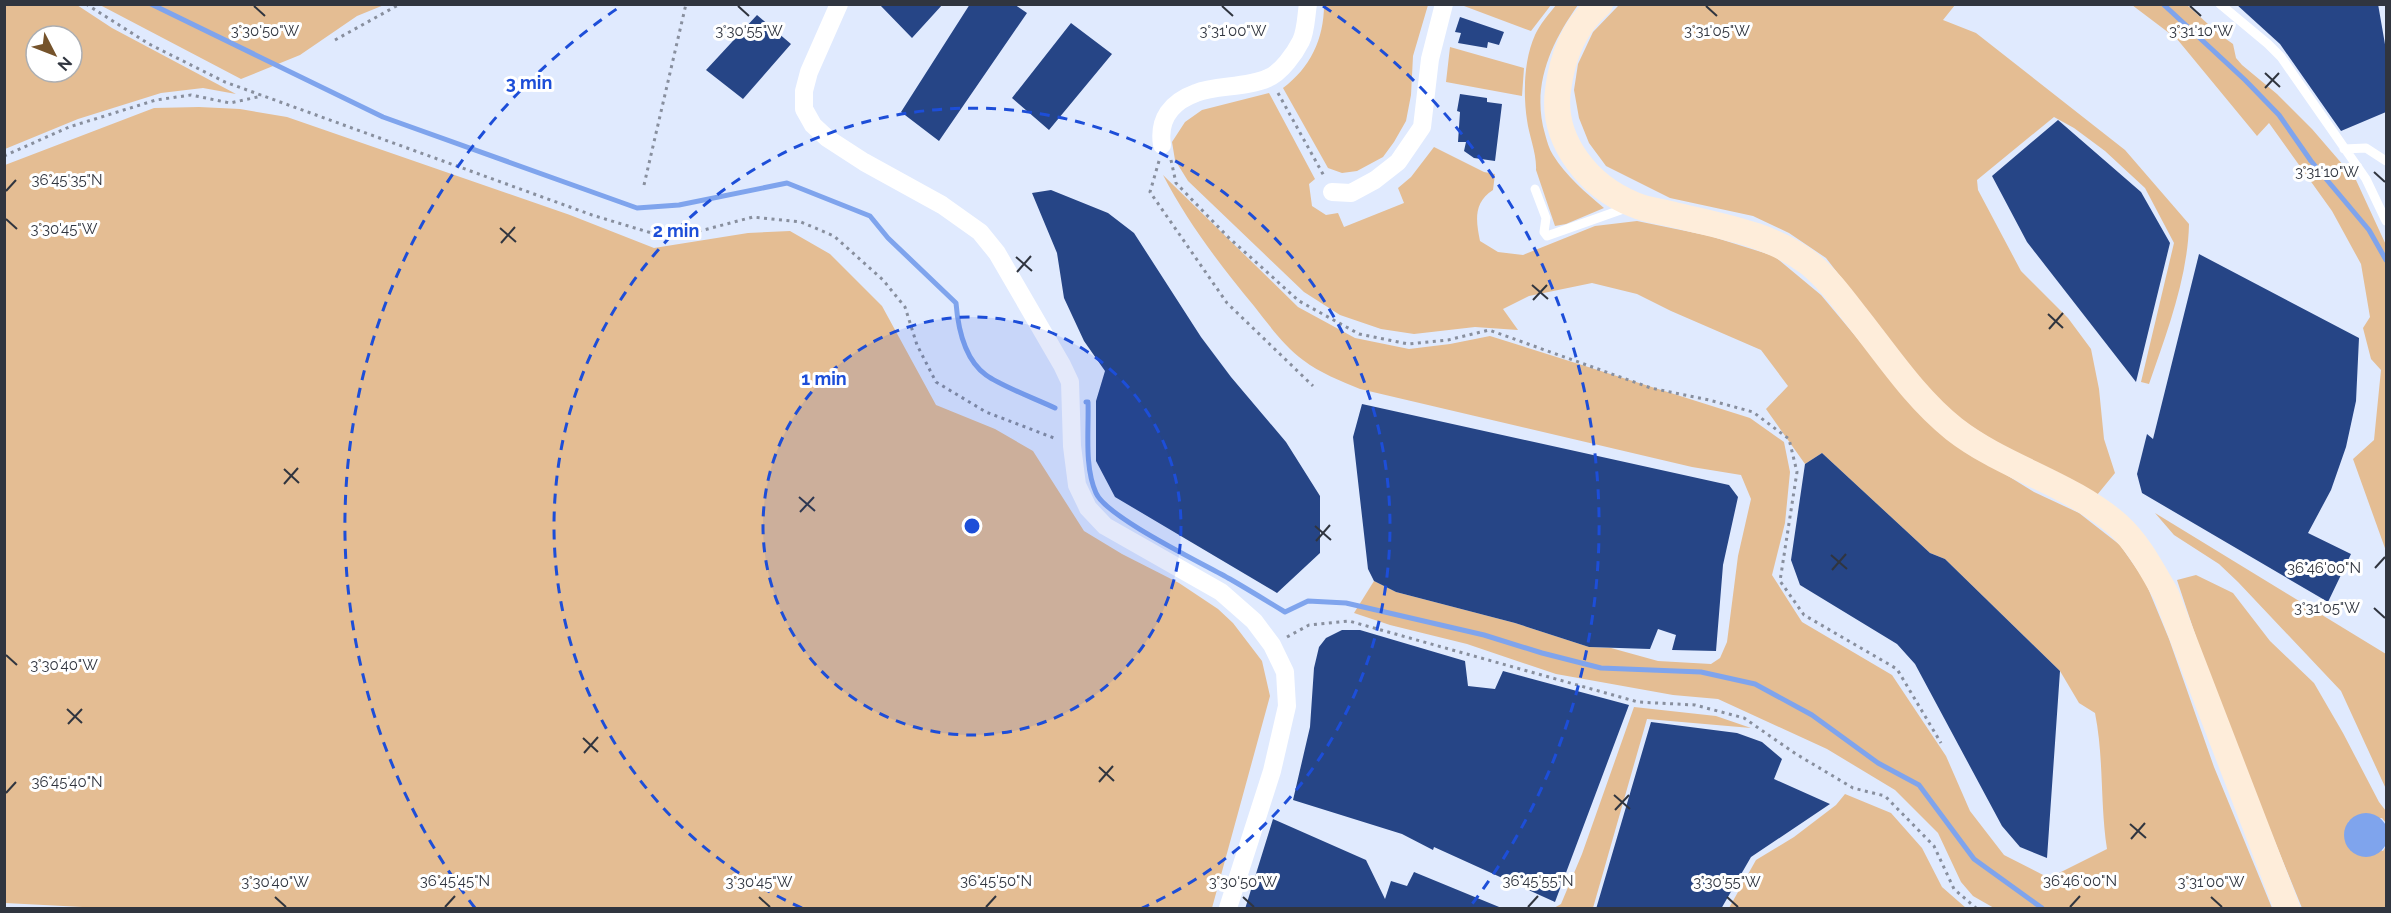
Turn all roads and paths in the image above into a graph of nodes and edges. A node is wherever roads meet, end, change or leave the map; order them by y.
1 (86, 4) edge
2 (400, 4) edge
3 (686, 4) edge
4 (839, 4) edge
5 (1308, 4) edge
6 (1444, 4) edge
7 (1600, 4) edge
8 (2220, 4) edge
9 (335, 40) dead end
10 (1269, 78) junction
11 (264, 96) junction
12 (1162, 145) junction
13 (2344, 150) junction
14 (4, 156) edge
15 (2386, 161) edge
16 (644, 185) dead end
17 (1535, 189) dead end
18 (1332, 192) joint
19 (1634, 205) junction
20 (2386, 221) edge
21 (1313, 386) dead end
22 (1072, 446) junction
23 (1272, 645) junction
24 (1941, 743) dead end
25 (1228, 909) edge
26 (1976, 909) edge
27 (2287, 909) edge

1 - 11 path
2 - 9 path
3 - 16 path
4 - 22 street
5 - 10 street
6 - 18 street
7 - 19 street
8 - 13 lane
10 - 12 street
10 - 18 path
11 - 14 path
11 - 22 path
12 - 21 path
12 - 24 path
13 - 15 lane
13 - 20 lane
17 - 19 lane
19 - 27 street
22 - 23 street
23 - 25 street
23 - 26 path

